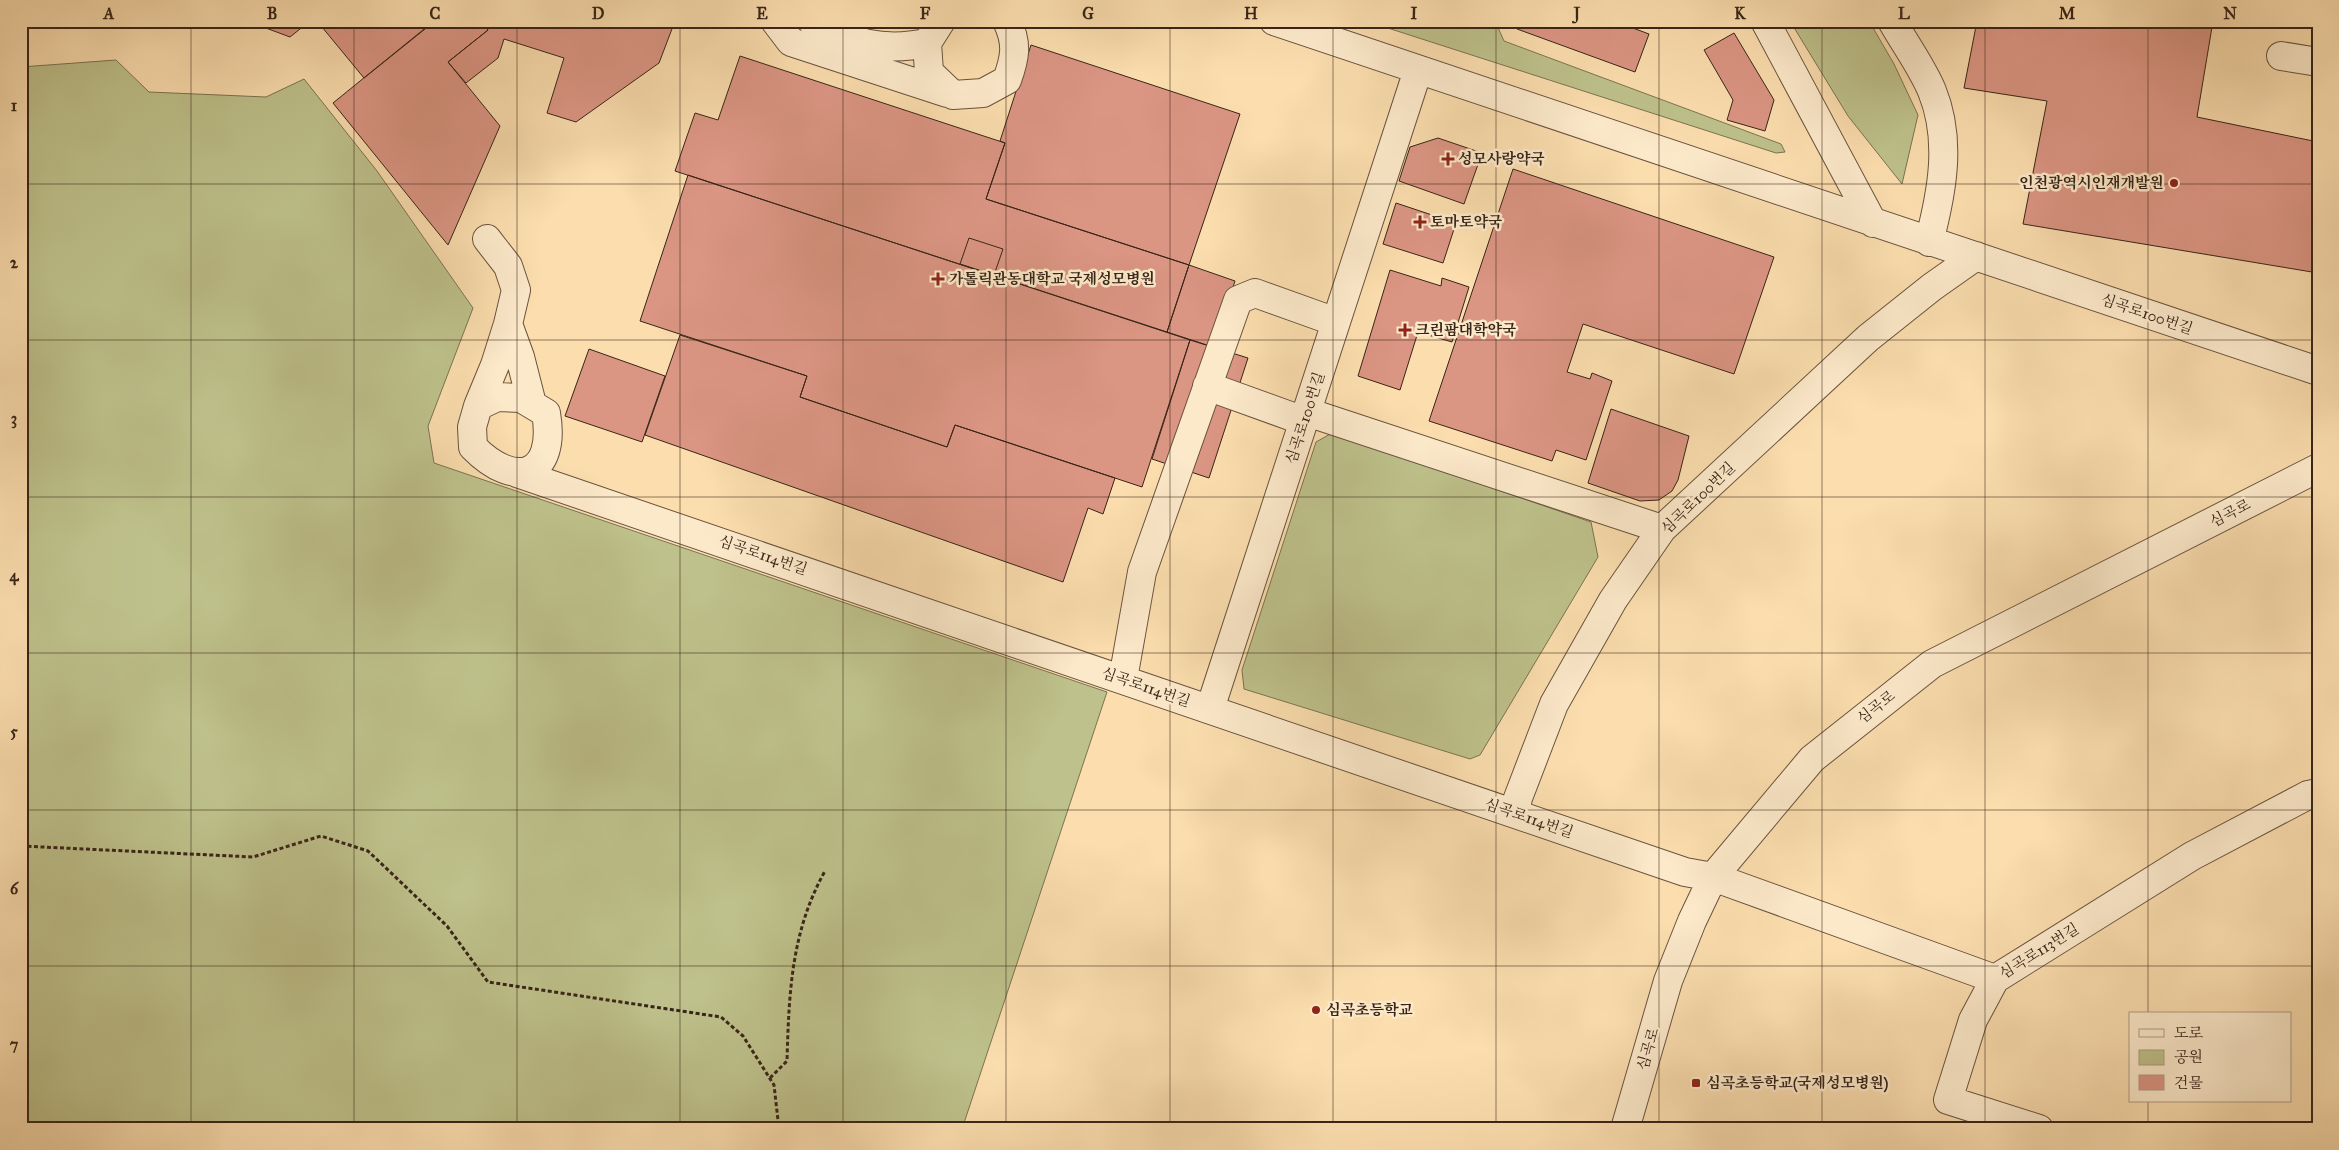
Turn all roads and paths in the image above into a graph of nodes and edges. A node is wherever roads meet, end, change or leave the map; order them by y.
1 (775, 21) edge
2 (812, 21) edge
3 (1007, 21) edge
4 (1274, 21) edge
5 (1765, 21) edge
6 (1892, 21) edge
7 (934, 32) edge
8 (2281, 56) dead end
9 (2318, 62) edge
10 (1418, 70) junction
11 (953, 95) junction
12 (1873, 223) junction
13 (487, 239) dead end
14 (1929, 242) junction
15 (1976, 256) junction
16 (1336, 322) junction
17 (508, 324) junction
18 (2318, 371) edge
19 (1207, 386) junction
20 (532, 404) junction
21 (478, 406) junction
22 (1305, 417) junction
23 (548, 441) junction
24 (2318, 468) edge
25 (518, 473) junction
26 (579, 492) junction
27 (1662, 529) junction
28 (1123, 679) junction
29 (1210, 709) junction
30 (2318, 793) edge
31 (1515, 814) junction
32 (21, 846) edge
33 (824, 871) dead end
34 (1713, 877) junction
35 (1995, 979) junction
36 (770, 1078) junction
37 (778, 1129) edge
38 (1625, 1129) edge
39 (2040, 1129) edge

1 - 11 street
2 - 7 street
3 - 11 street
4 - 10 street, 심곡로100번길
5 - 12 street
6 - 14 street
7 - 11 street
8 - 9 street
10 - 12 street, 심곡로100번길
10 - 16 street, 심곡로100번길
12 - 14 street, 심곡로100번길
13 - 17 street
14 - 15 street, 심곡로100번길
15 - 18 street, 심곡로100번길
15 - 27 street, 심곡로100번길
16 - 19 street
16 - 22 street, 심곡로100번길
17 - 20 street
17 - 21 street
19 - 22 street
19 - 28 street
20 - 21 street
20 - 23 street
21 - 25 street
22 - 27 street
22 - 29 street, 심곡로100번길
23 - 25 street
23 - 26 street
24 - 34 street, 심곡로
25 - 26 street, 심곡로114번길
26 - 28 street, 심곡로114번길
27 - 31 street, 심곡로100번길
28 - 29 street, 심곡로114번길
29 - 31 street, 심곡로114번길
30 - 35 street, 심곡로113번길
31 - 34 street, 심곡로114번길
32 - 36 path
33 - 36 path
34 - 35 street, 심곡로113번길
34 - 38 street, 심곡로
35 - 39 street
36 - 37 path

